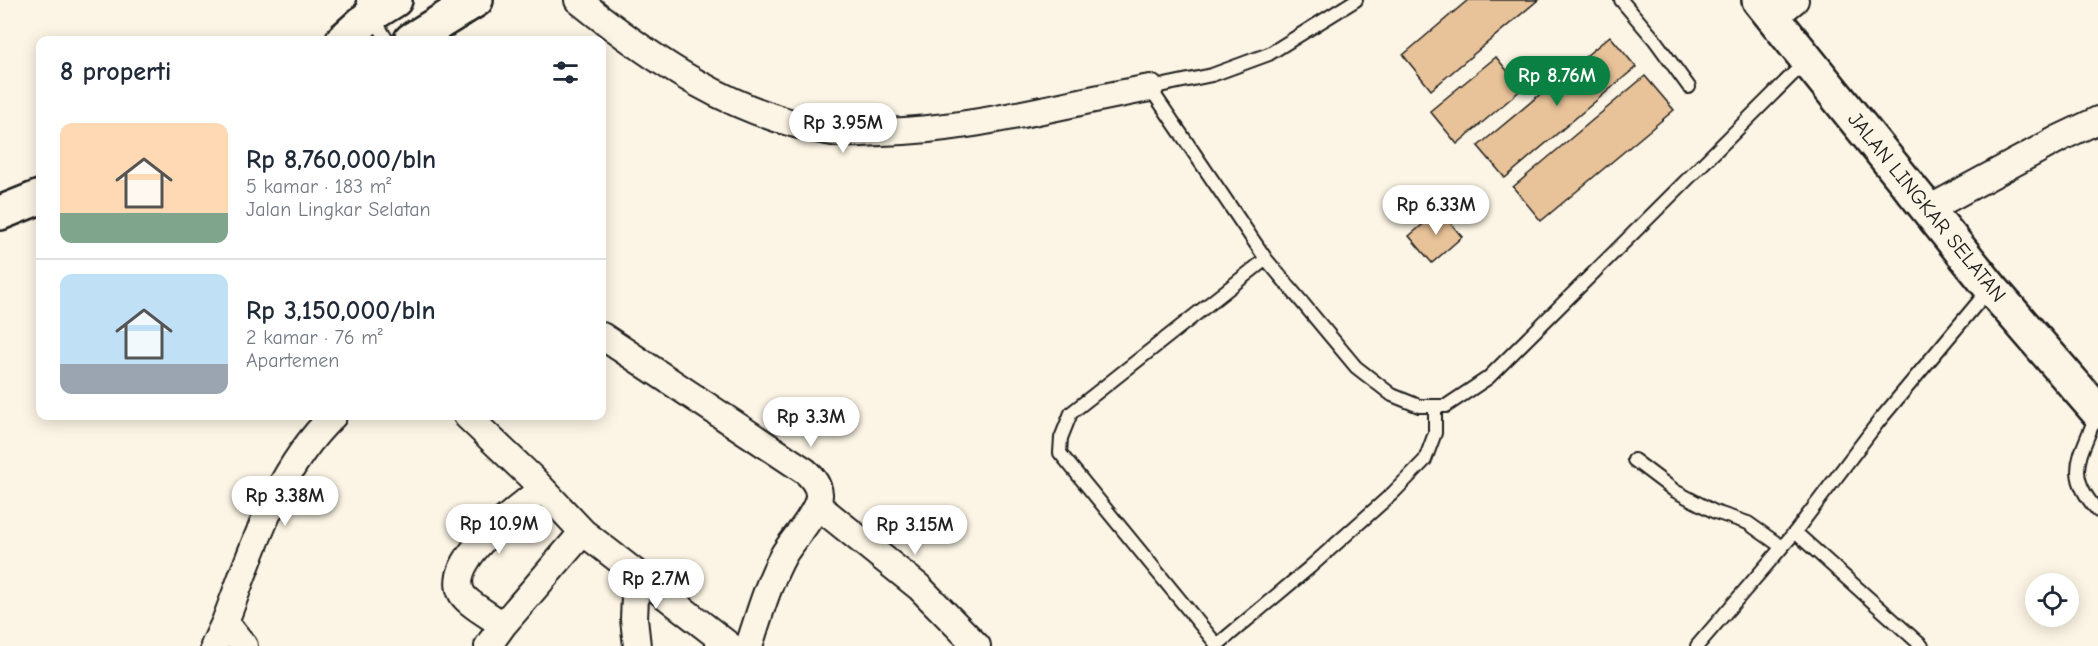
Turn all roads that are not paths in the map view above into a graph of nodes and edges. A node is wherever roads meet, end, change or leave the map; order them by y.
1 (476, 0) edge
2 (578, 0) edge
3 (1356, 0) edge
4 (1621, 0) edge
5 (1776, 6) edge
6 (379, 14) edge
7 (349, 36) edge
8 (418, 36) edge
9 (1808, 59) junction
10 (1689, 87) dead end
11 (1150, 88) junction
12 (2098, 120) edge
13 (36, 199) edge
14 (1929, 209) junction
15 (0, 213) edge
16 (1266, 259) junction
17 (1991, 288) junction
18 (606, 339) edge
19 (1435, 406) junction
20 (2098, 411) edge
21 (329, 420) edge
22 (471, 420) edge
23 (1634, 460) dead end
24 (541, 489) junction
25 (817, 505) junction
26 (2098, 511) edge
27 (583, 532) junction
28 (1795, 532) junction
29 (1782, 547) junction
30 (636, 575) junction
31 (225, 621) junction
32 (503, 625) junction
33 (214, 646) edge
34 (244, 646) edge
35 (488, 646) edge
36 (637, 646) edge
37 (730, 646) edge
38 (748, 646) edge
39 (977, 646) edge
40 (1217, 646) edge
41 (1697, 646) edge
42 (1922, 646) edge

1 - 8 highway
2 - 11 street
3 - 11 lane
4 - 10 lane
5 - 9 highway, JALAN LINGKAR SELATAN
6 - 7 highway
9 - 14 highway, JALAN LINGKAR SELATAN
9 - 19 lane
11 - 16 lane
12 - 14 street
13 - 15 highway
14 - 17 highway, JALAN LINGKAR SELATAN
16 - 19 lane
16 - 40 lane
17 - 20 highway, JALAN LINGKAR SELATAN
17 - 28 lane
18 - 25 street
19 - 40 lane
20 - 26 lane
21 - 31 street
22 - 24 street
23 - 29 lane
24 - 27 street
24 - 32 street
25 - 38 street
25 - 39 street
27 - 30 street
27 - 32 street
28 - 29 lane
28 - 42 lane
29 - 41 lane
30 - 36 street
30 - 37 street
31 - 33 street
31 - 34 street
32 - 35 street

